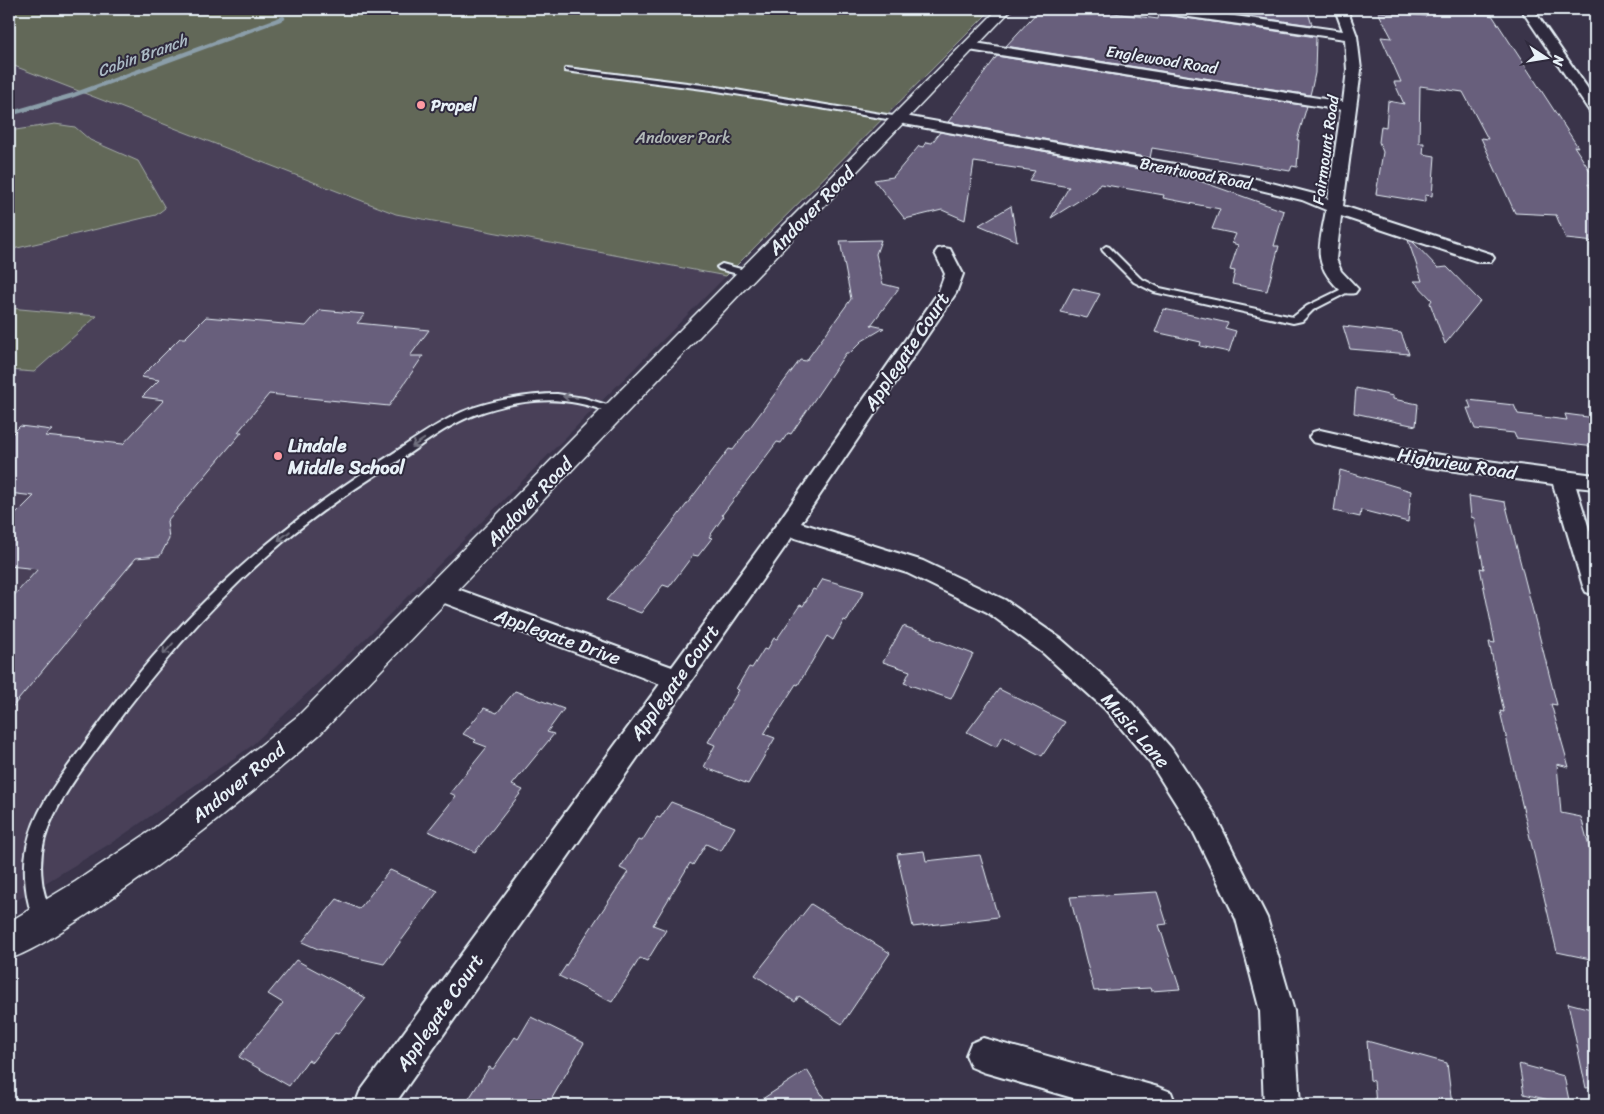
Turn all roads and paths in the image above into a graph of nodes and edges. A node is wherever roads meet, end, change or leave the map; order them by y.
1 (1005, 9) edge
2 (1161, 9) edge
3 (1341, 9) edge
4 (1527, 9) edge
5 (1351, 36) junction
6 (969, 46) junction
7 (567, 70) dead end
8 (1350, 107) junction
9 (1595, 109) edge
10 (899, 119) junction
11 (1334, 208) junction
12 (1106, 249) dead end
13 (944, 253) dead end
14 (1486, 258) dead end
15 (722, 267) dead end
16 (749, 274) junction
17 (1349, 289) joint
18 (616, 411) junction
19 (1320, 436) dead end
20 (1562, 478) junction
21 (1595, 482) edge
22 (787, 527) junction
23 (1595, 586) edge
24 (440, 592) junction
25 (676, 679) junction
26 (42, 923) junction
27 (9, 942) edge
28 (983, 1056) dead end
29 (373, 1105) edge
30 (1158, 1105) edge
31 (1282, 1105) edge

1 - 6 street, Andover Road
2 - 5 street
3 - 5 street, Fairmount Road
4 - 9 street
5 - 8 street, Fairmount Road
6 - 8 street, Englewood Road
6 - 10 street, Andover Road
7 - 10 lane
8 - 11 street, Fairmount Road
10 - 11 street, Brentwood Road
10 - 16 street, Andover Road
11 - 14 street, Brentwood Road
11 - 17 street, Fairmount Road
12 - 17 lane
13 - 22 street, Applegate Court
15 - 16 lane
16 - 18 street, Andover Road
18 - 24 street, Andover Road
18 -> 26 lane
19 - 20 street, Highview Road
20 - 21 street, Highview Road
20 - 23 street
22 - 25 street, Applegate Court
22 - 31 street, Music Lane
24 - 25 street, Applegate Drive
24 - 26 street, Andover Road
25 - 29 street, Applegate Court
26 - 27 street, Andover Road
28 - 30 street

